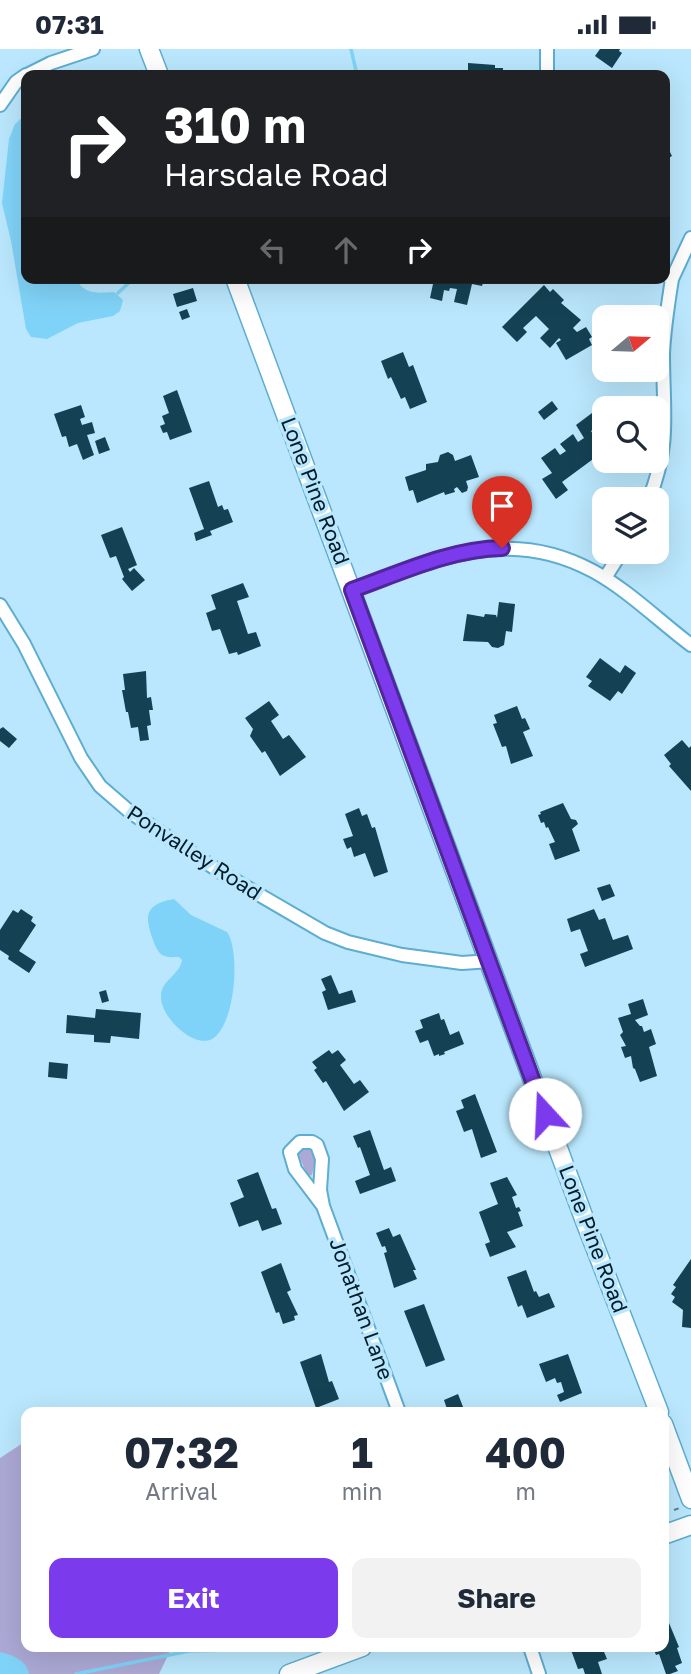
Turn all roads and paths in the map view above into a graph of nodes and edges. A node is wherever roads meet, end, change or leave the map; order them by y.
1 (93, 49) edge
2 (149, 49) edge
3 (547, 49) edge
4 (36, 70) edge
5 (157, 70) edge
6 (547, 70) edge
7 (21, 78) edge
8 (0, 105) edge
9 (691, 238) edge
10 (670, 273) edge
11 (237, 284) edge
12 (667, 284) edge
13 (653, 487) edge
14 (614, 564) edge
15 (605, 578) junction
16 (352, 590) junction
17 (0, 605) edge
18 (691, 645) edge
19 (489, 961) junction
20 (323, 1206) junction
21 (398, 1407) edge
22 (657, 1407) edge
23 (669, 1436) edge
24 (685, 1467) edge
25 (691, 1499) edge
26 (691, 1525) edge
27 (669, 1533) edge
28 (348, 1652) edge
29 (532, 1652) edge
30 (289, 1674) edge
31 (539, 1674) edge

1 - 4 street
2 - 5 street
3 - 6 street
7 - 8 street
9 - 10 street
11 - 16 street, Lone Pine Road
12 - 13 street
14 - 15 street
15 - 16 street
15 - 18 street
16 - 19 street, Lone Pine Road
17 - 19 street, Ponvalley Road
19 - 22 street, Lone Pine Road
20 - 20 street, Jonathan Lane
20 - 21 street, Jonathan Lane
23 - 24 street
24 - 25 street
26 - 27 street
28 - 30 street
29 - 31 street

